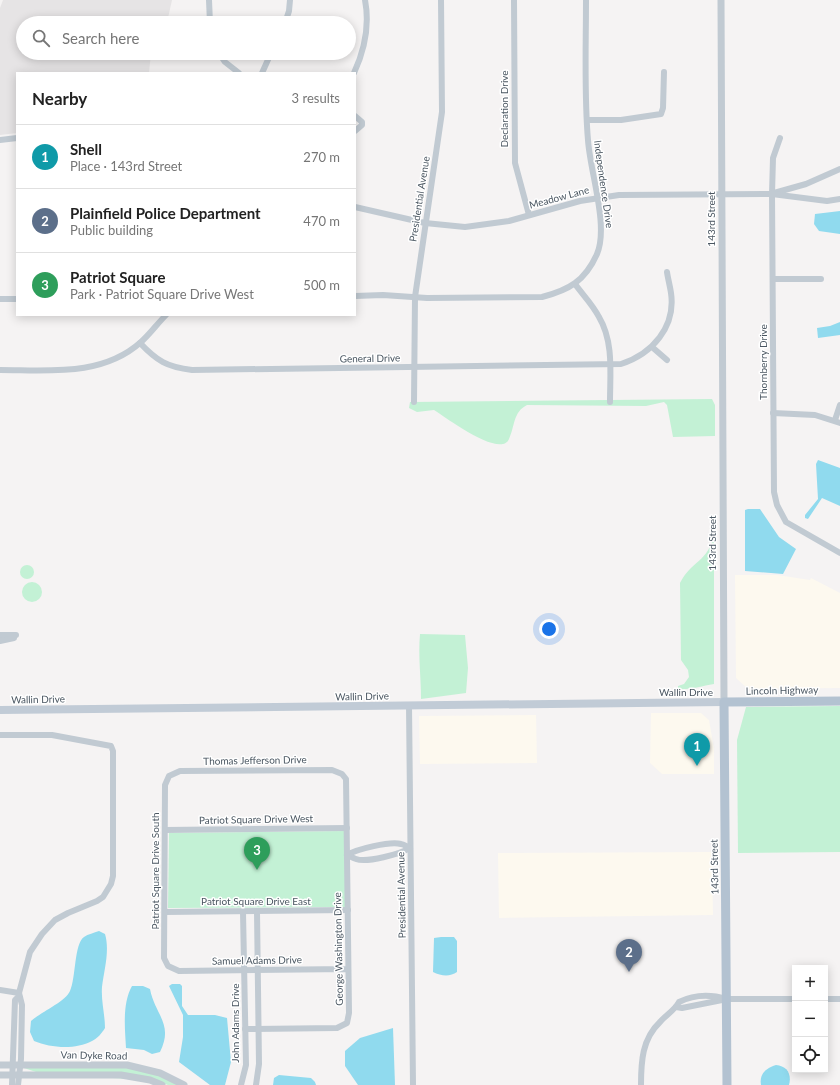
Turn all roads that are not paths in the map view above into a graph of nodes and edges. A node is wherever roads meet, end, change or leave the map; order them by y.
1 (209, 0) edge
2 (290, 0) edge
3 (365, 0) edge
4 (441, 0) edge
5 (514, 0) edge
6 (586, 0) edge
7 (721, 0) edge
8 (210, 16) edge
9 (287, 16) edge
10 (224, 60) edge
11 (268, 60) edge
12 (238, 72) edge
13 (262, 72) edge
14 (354, 72) edge
15 (664, 72) dead end
16 (356, 117) edge
17 (587, 120) junction
18 (356, 130) edge
19 (16, 138) edge
20 (780, 138) dead end
21 (0, 140) edge
22 (840, 169) edge
23 (722, 194) junction
24 (772, 194) junction
25 (596, 198) junction
26 (840, 199) edge
27 (356, 207) edge
28 (529, 215) junction
29 (425, 223) junction
30 (667, 272) dead end
31 (773, 279) junction
32 (821, 279) dead end
33 (575, 284) junction
34 (356, 296) edge
35 (415, 297) junction
36 (0, 299) edge
37 (16, 299) edge
38 (165, 316) edge
39 (140, 343) junction
40 (652, 347) junction
41 (667, 360) dead end
42 (610, 365) junction
43 (414, 368) junction
44 (0, 370) edge
45 (414, 402) dead end
46 (610, 402) dead end
47 (840, 405) edge
48 (773, 413) junction
49 (837, 421) edge
50 (840, 553) edge
51 (0, 635) edge
52 (0, 641) edge
53 (840, 701) edge
54 (724, 702) junction
55 (409, 705) junction
56 (0, 710) edge
57 (0, 735) edge
58 (342, 774) joint
59 (169, 776) joint
60 (347, 828) junction
61 (165, 830) junction
62 (410, 848) junction
63 (347, 855) junction
64 (348, 910) junction
65 (165, 912) junction
66 (243, 912) junction
67 (257, 912) junction
68 (168, 966) joint
69 (258, 969) junction
70 (348, 969) junction
71 (244, 970) junction
72 (0, 990) edge
73 (19, 994) junction
74 (727, 998) junction
75 (792, 999) edge
76 (828, 999) edge
77 (840, 999) edge
78 (259, 1028) junction
79 (245, 1029) junction
80 (0, 1065) edge
81 (17, 1065) junction
82 (0, 1075) edge
83 (16, 1075) junction
84 (12, 1085) edge
85 (18, 1085) edge
86 (162, 1085) edge
87 (184, 1085) edge
88 (241, 1085) edge
89 (256, 1085) edge
90 (413, 1085) edge
91 (641, 1085) edge
92 (727, 1085) edge

1 - 8 street
2 - 9 street
3 - 14 street
4 - 29 street, Presidential Avenue
5 - 28 street, Declaration Drive
6 - 17 street, Independence Drive
7 - 23 street, 143rd Street
10 - 12 street
11 - 13 street
15 - 17 street
16 - 18 street
17 - 25 street, Independence Drive
19 - 21 street
20 - 24 street, Thornberry Drive
22 - 24 street, Meadow Lane
23 - 24 street, Meadow Lane
23 - 25 street, Meadow Lane
23 - 54 street, 143rd Street
24 - 26 street, Meadow Lane
24 - 31 street, Thornberry Drive
25 - 28 street, Meadow Lane
25 - 33 street, Independence Drive
27 - 29 street, Meadow Lane
28 - 29 street, Meadow Lane
29 - 35 street, Presidential Avenue
30 - 40 street
31 - 32 street
31 - 48 street, Thornberry Drive
33 - 35 street, Independence Drive
33 - 42 street
34 - 35 street, Independence Drive
35 - 43 street, Presidential Avenue
36 - 37 street
38 - 39 street
39 - 43 street, General Drive
39 - 44 street
40 - 41 street
40 - 42 street, General Drive
42 - 43 street, General Drive
42 - 46 street
43 - 45 street, Presidential Avenue
47 - 49 street
48 - 49 street
48 - 50 street, Thornberry Drive
51 - 52 street
53 - 54 main road, Lincoln Highway
54 - 55 main road, Wallin Drive
54 - 74 main road, 143rd Street
55 - 56 main road, Wallin Drive
55 - 62 street, Presidential Avenue
57 - 73 street
58 - 59 street, Thomas Jefferson Drive
58 - 60 street, George Washington Drive
59 - 61 street, Patriot Square Drive South
60 - 61 street, Patriot Square Drive West
60 - 63 street, George Washington Drive
61 - 65 street, Patriot Square Drive South
62 - 63 street
62 - 63 street
62 - 90 street, Presidential Avenue
63 - 64 street, George Washington Drive
64 - 67 street, Patriot Square Drive East
64 - 70 street, George Washington Drive
65 - 66 street, Patriot Square Drive East
65 - 68 street, Patriot Square Drive South
66 - 67 street, Patriot Square Drive East
66 - 71 street, John Adams Drive
67 - 69 street
68 - 71 street, Samuel Adams Drive
69 - 70 street, Samuel Adams Drive
69 - 71 street, Samuel Adams Drive
69 - 78 street
70 - 78 street, George Washington Drive
71 - 79 street, John Adams Drive
72 - 73 street
73 - 81 street
74 - 75 street
74 - 91 street
74 - 92 main road, 143rd Street
76 - 77 street
78 - 79 street, George Washington Drive
78 - 89 street
79 - 88 street, John Adams Drive
80 - 81 street, Van Dyke Road
81 - 83 street
81 - 87 street, Van Dyke Road
82 - 83 street, Van Dyke Road
83 - 84 street
83 - 85 street
83 - 86 street, Van Dyke Road

